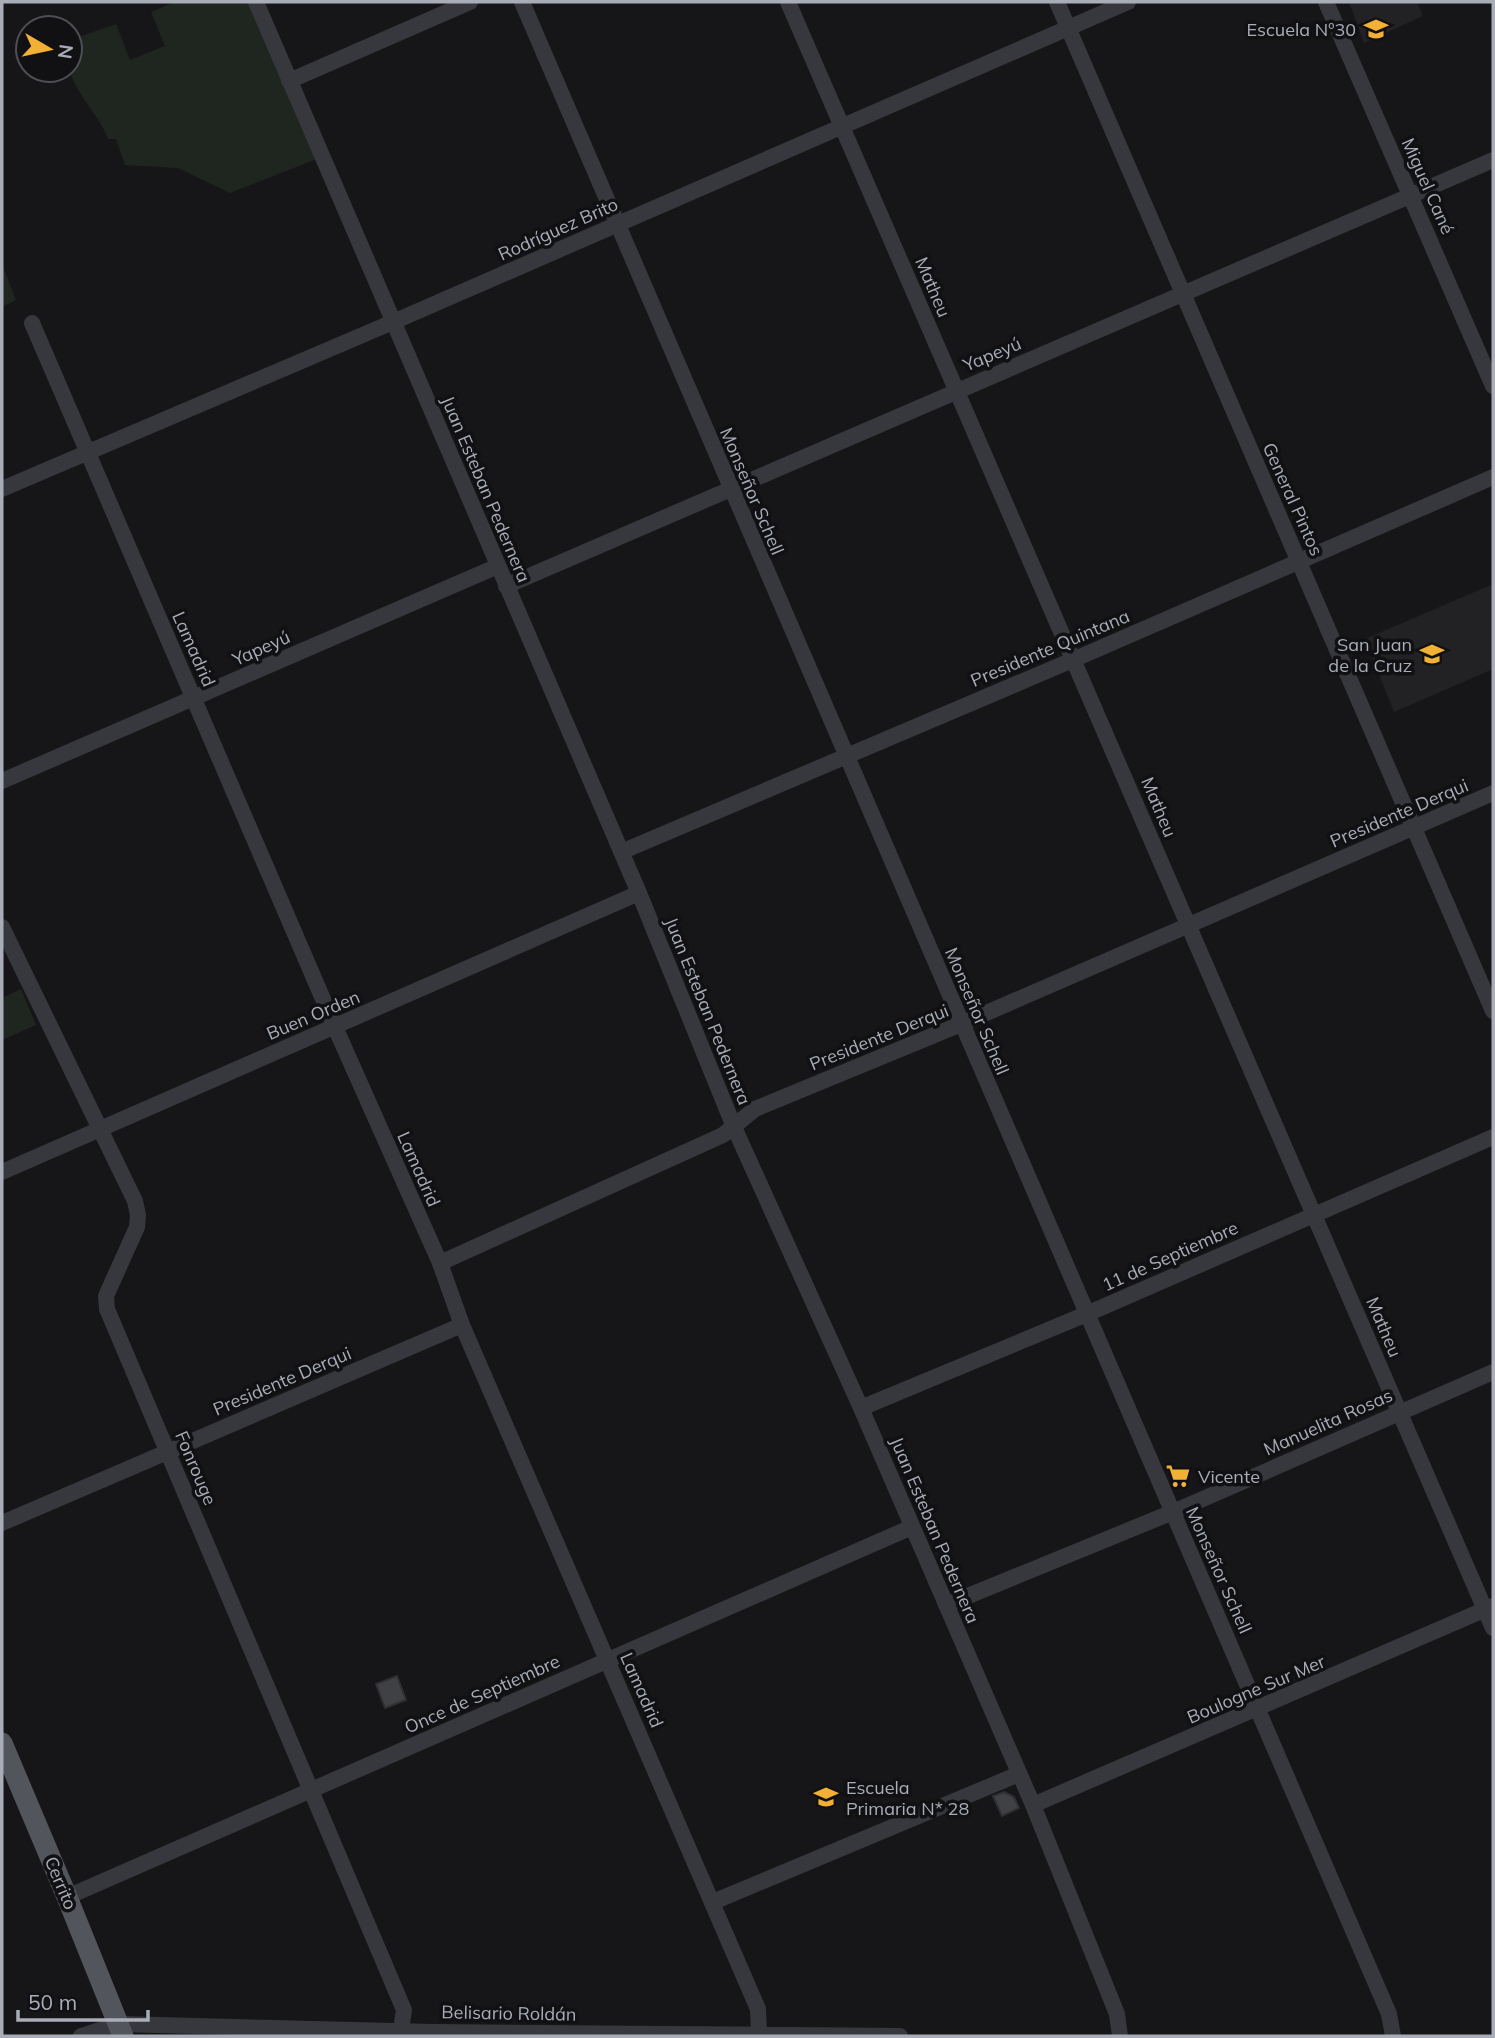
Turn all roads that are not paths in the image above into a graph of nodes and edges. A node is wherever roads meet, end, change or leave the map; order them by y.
1 (256, 2) edge
2 (470, 2) edge
3 (522, 2) edge
4 (788, 2) edge
5 (1057, 2) edge
6 (1128, 2) edge
7 (1326, 2) edge
8 (1068, 28) junction
9 (289, 81) junction
10 (842, 125) junction
11 (1493, 160) edge
12 (1412, 195) junction
13 (617, 224) junction
14 (1182, 295) junction
15 (393, 322) junction
16 (32, 323) dead end
17 (1493, 386) edge
18 (957, 390) junction
19 (86, 453) junction
20 (1493, 477) edge
21 (2, 489) edge
22 (730, 489) junction
23 (1299, 560) junction
24 (498, 566) junction
25 (506, 586) junction
26 (1075, 659) junction
27 (195, 698) junction
28 (847, 757) junction
29 (2, 781) edge
30 (1493, 793) edge
31 (1414, 827) junction
32 (621, 852) junction
33 (639, 893) junction
34 (1188, 925) junction
35 (2, 927) edge
36 (1493, 1011) edge
37 (961, 1024) junction
38 (335, 1027) junction
39 (734, 1127) junction
40 (100, 1128) junction
41 (1493, 1137) edge
42 (2, 1172) edge
43 (1314, 1215) junction
44 (440, 1263) junction
45 (1089, 1313) junction
46 (462, 1325) junction
47 (1493, 1372) edge
48 (861, 1408) junction
49 (1400, 1412) junction
50 (167, 1450) junction
51 (1173, 1512) junction
52 (2, 1523) edge
53 (912, 1527) junction
54 (946, 1605) junction
55 (1489, 1608) edge
56 (1493, 1628) edge
57 (608, 1660) junction
58 (1259, 1709) junction
59 (3, 1749) edge
60 (1019, 1774) junction
61 (311, 1790) junction
62 (1033, 1805) junction
63 (67, 1897) junction
64 (713, 1902) junction
65 (120, 2030) edge
66 (401, 2030) junction
67 (434, 2034) edge
68 (759, 2034) junction
69 (547, 2035) edge
70 (725, 2035) edge
71 (81, 2036) edge
72 (900, 2036) edge
73 (1120, 2036) edge
74 (1393, 2036) edge

1 - 9 street, Juan Esteban Pedernera
2 - 9 street
3 - 13 street, Monseñor Schell
4 - 10 street, Matheu
5 - 8 street, General Pintos
6 - 8 street, Rodríguez Brito
7 - 12 street, Miguel Cané
8 - 10 street, Rodríguez Brito
8 - 14 street, General Pintos
9 - 15 street, Juan Esteban Pedernera
10 - 13 street, Rodríguez Brito
10 - 18 street, Matheu
11 - 12 street, Yapeyú
12 - 14 street, Yapeyú
12 - 17 street, Miguel Cané
13 - 15 street, Rodríguez Brito
13 - 22 street, Monseñor Schell
14 - 18 street, Yapeyú
14 - 23 street, General Pintos
15 - 19 street, Rodríguez Brito
15 - 24 street, Juan Esteban Pedernera
16 - 19 street, Lamadrid
18 - 22 street, Yapeyú
18 - 26 street, Matheu
19 - 21 street, Rodríguez Brito
19 - 27 street, Lamadrid
20 - 23 street, Presidente Quintana
22 - 25 street, Yapeyú
22 - 28 street, Monseñor Schell
23 - 26 street, Presidente Quintana
23 - 31 street, General Pintos
24 - 25 street, Juan Esteban Pedernera
24 - 27 street, Yapeyú
25 - 32 street, Juan Esteban Pedernera
26 - 28 street, Presidente Quintana
26 - 34 street, Matheu
27 - 29 street, Yapeyú
27 - 38 street, Lamadrid
28 - 32 street, Presidente Quintana
28 - 37 street, Monseñor Schell
30 - 31 street, Presidente Derqui
31 - 34 street, Presidente Derqui
31 - 36 street, General Pintos
32 - 33 street, Juan Esteban Pedernera
33 - 38 street, Buen Orden
33 - 39 street, Juan Esteban Pedernera
34 - 37 street, Presidente Derqui
34 - 43 street, Matheu
35 - 40 street, Fonrouge
37 - 39 street, Presidente Derqui
37 - 45 street, Monseñor Schell
38 - 40 street, Buen Orden
38 - 44 street, Lamadrid
39 - 44 street, Presidente Derqui
39 - 48 street, Juan Esteban Pedernera
40 - 42 street, Buen Orden
40 - 50 street, Fonrouge
41 - 43 street, 11 de Septiembre
43 - 45 street, 11 de Septiembre
43 - 49 street, Matheu
44 - 46 street, Lamadrid
45 - 48 street, 11 de Septiembre
45 - 51 street, Monseñor Schell
46 - 50 street, Presidente Derqui
46 - 57 street, Lamadrid
47 - 49 street, Manuelita Rosas
48 - 53 street, Juan Esteban Pedernera
49 - 51 street, Manuelita Rosas
49 - 55 street, Matheu
50 - 52 street, Presidente Derqui
50 - 61 street, Fonrouge
51 - 54 street, Manuelita Rosas
51 - 58 street, Monseñor Schell
53 - 54 street, Juan Esteban Pedernera
53 - 57 street, Once de Septiembre
54 - 60 street, Juan Esteban Pedernera
55 - 56 street, Matheu
55 - 58 street, Boulogne Sur Mer
57 - 61 street, Once de Septiembre
57 - 64 street, Lamadrid
58 - 62 street, Boulogne Sur Mer
58 - 74 street, Monseñor Schell
59 - 63 main road, Cerrito
60 - 62 street, Juan Esteban Pedernera
60 - 64 street
61 - 63 street, Once de Septiembre
61 - 66 street, Fonrouge
62 - 73 street, Juan Esteban Pedernera
63 - 65 main road, Cerrito
64 - 68 street, Lamadrid
65 - 66 street, Belisario Roldán
65 - 71 street, Belisario Roldán
66 - 67 street, Belisario Roldán
67 - 69 street, Belisario Roldán
68 - 70 street, Belisario Roldán
68 - 72 street, Belisario Roldán
69 - 70 street, Belisario Roldán

